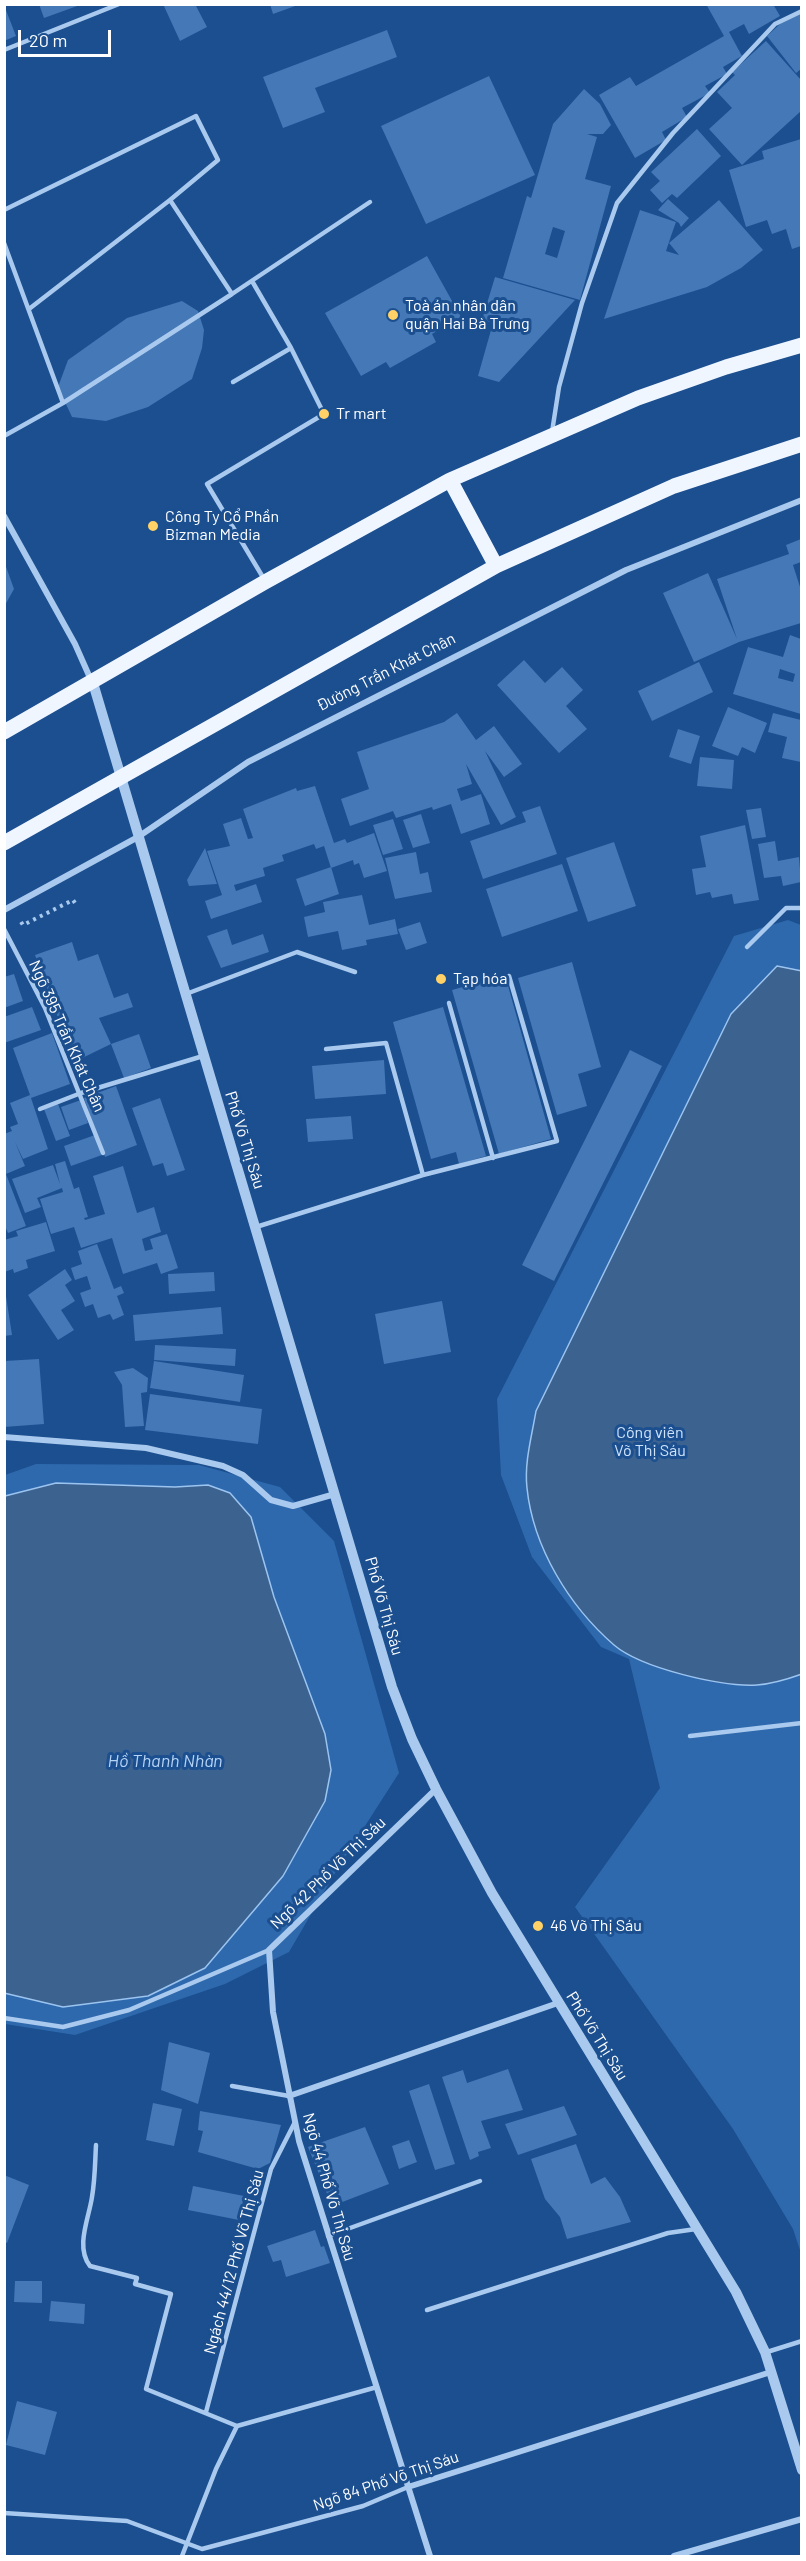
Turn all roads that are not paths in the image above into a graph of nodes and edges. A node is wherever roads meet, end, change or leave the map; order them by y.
1 (119, 4) edge
2 (801, 11) edge
3 (4, 50) edge
4 (170, 200) junction
5 (370, 202) dead end
6 (4, 210) edge
7 (4, 243) edge
8 (252, 281) junction
9 (232, 294) junction
10 (28, 309) junction
11 (801, 345) edge
12 (291, 348) junction
13 (233, 382) dead end
14 (63, 403) junction
15 (552, 435) junction
16 (4, 436) edge
17 (801, 444) edge
18 (450, 480) junction
19 (801, 500) edge
20 (4, 516) edge
21 (496, 566) junction
22 (265, 582) junction
23 (93, 683) junction
24 (4, 732) edge
25 (120, 779) junction
26 (138, 837) junction
27 (4, 843) edge
28 (801, 908) edge
29 (4, 910) edge
30 (4, 929) edge
31 (747, 947) dead end
32 (355, 972) dead end
33 (509, 976) dead end
34 (186, 994) junction
35 (450, 1003) dead end
36 (326, 1049) dead end
37 (204, 1055) junction
38 (81, 1093) junction
39 (40, 1109) dead end
40 (103, 1154) dead end
41 (493, 1158) junction
42 (423, 1175) junction
43 (256, 1227) junction
44 (4, 1437) edge
45 (335, 1494) junction
46 (801, 1723) edge
47 (690, 1736) dead end
48 (436, 1789) junction
49 (269, 1950) junction
50 (558, 2003) junction
51 (4, 2018) edge
52 (232, 2086) dead end
53 (289, 2096) junction
54 (295, 2122) junction
55 (96, 2145) dead end
56 (480, 2181) dead end
57 (699, 2228) junction
58 (327, 2236) junction
59 (427, 2310) dead end
60 (801, 2341) edge
61 (765, 2352) junction
62 (771, 2372) junction
63 (377, 2387) junction
64 (206, 2412) junction
65 (237, 2426) junction
66 (801, 2470) edge
67 (408, 2487) junction
68 (4, 2512) edge
69 (801, 2519) edge
70 (187, 2542) junction
71 (182, 2556) edge
72 (430, 2556) edge
73 (674, 2556) edge

1 - 3 lane
2 - 15 lane
4 - 6 lane
4 - 9 lane
4 - 10 lane
5 - 8 lane
7 - 10 lane
8 - 9 lane
8 - 12 lane
9 - 14 lane
10 - 14 lane
11 - 15 main road
12 - 13 lane
12 - 22 lane
14 - 16 lane
15 - 18 main road
17 - 21 main road, Đường Trần Khát Chân
18 - 21 main road
18 - 22 main road
19 - 26 street, Đường Trần Khát Chân
20 - 23 street
21 - 25 main road, Đường Trần Khát Chân
22 - 23 main road
23 - 24 main road
23 - 25 street, Phố Võ Thị Sáu
25 - 26 street, Phố Võ Thị Sáu
25 - 27 main road, Đường Trần Khát Chân
26 - 29 street, Đường Trần Khát Chân
26 - 34 street, Phố Võ Thị Sáu
28 - 31 lane
30 - 38 lane, Ngõ 395 Trần Khát Chân
32 - 34 lane
33 - 41 lane
34 - 37 street, Phố Võ Thị Sáu
35 - 41 lane
36 - 42 lane
37 - 38 lane
37 - 43 street, Phố Võ Thị Sáu
38 - 39 lane
38 - 40 lane, Ngõ 395 Trần Khát Chân
41 - 42 lane
42 - 43 lane
43 - 45 street, Phố Võ Thị Sáu
44 - 45 street
45 - 48 street, Phố Võ Thị Sáu
46 - 47 lane
48 - 49 street, Ngõ 42 Phố Võ Thị Sáu
48 - 50 street, Phố Võ Thị Sáu
49 - 51 lane
49 - 53 street, Ngõ 42 Phố Võ Thị Sáu
50 - 53 street, Ngõ 44 Phố Võ Thị Sáu
50 - 57 street, Phố Võ Thị Sáu
52 - 53 lane
53 - 54 street, Ngõ 44 Phố Võ Thị Sáu
54 - 58 street, Ngõ 44 Phố Võ Thị Sáu
54 - 64 lane, Ngách 44/12 Phố Võ Thị Sáu
55 - 64 lane
56 - 58 lane
57 - 59 lane
57 - 61 street, Phố Võ Thị Sáu
58 - 63 street, Ngõ 44 Phố Võ Thị Sáu
60 - 61 lane
61 - 62 street, Phố Võ Thị Sáu
62 - 66 street, Phố Võ Thị Sáu
62 - 67 street, Ngõ 84 Phố Võ Thị Sáu
63 - 65 lane
63 - 67 street, Ngõ 44 Phố Võ Thị Sáu
64 - 65 lane
65 - 70 lane
67 - 70 lane, Ngõ 84 Phố Võ Thị Sáu
67 - 72 street, Ngõ 44 Phố Võ Thị Sáu
68 - 70 lane, Ngõ 84 Phố Võ Thị Sáu
69 - 73 street
70 - 71 lane

